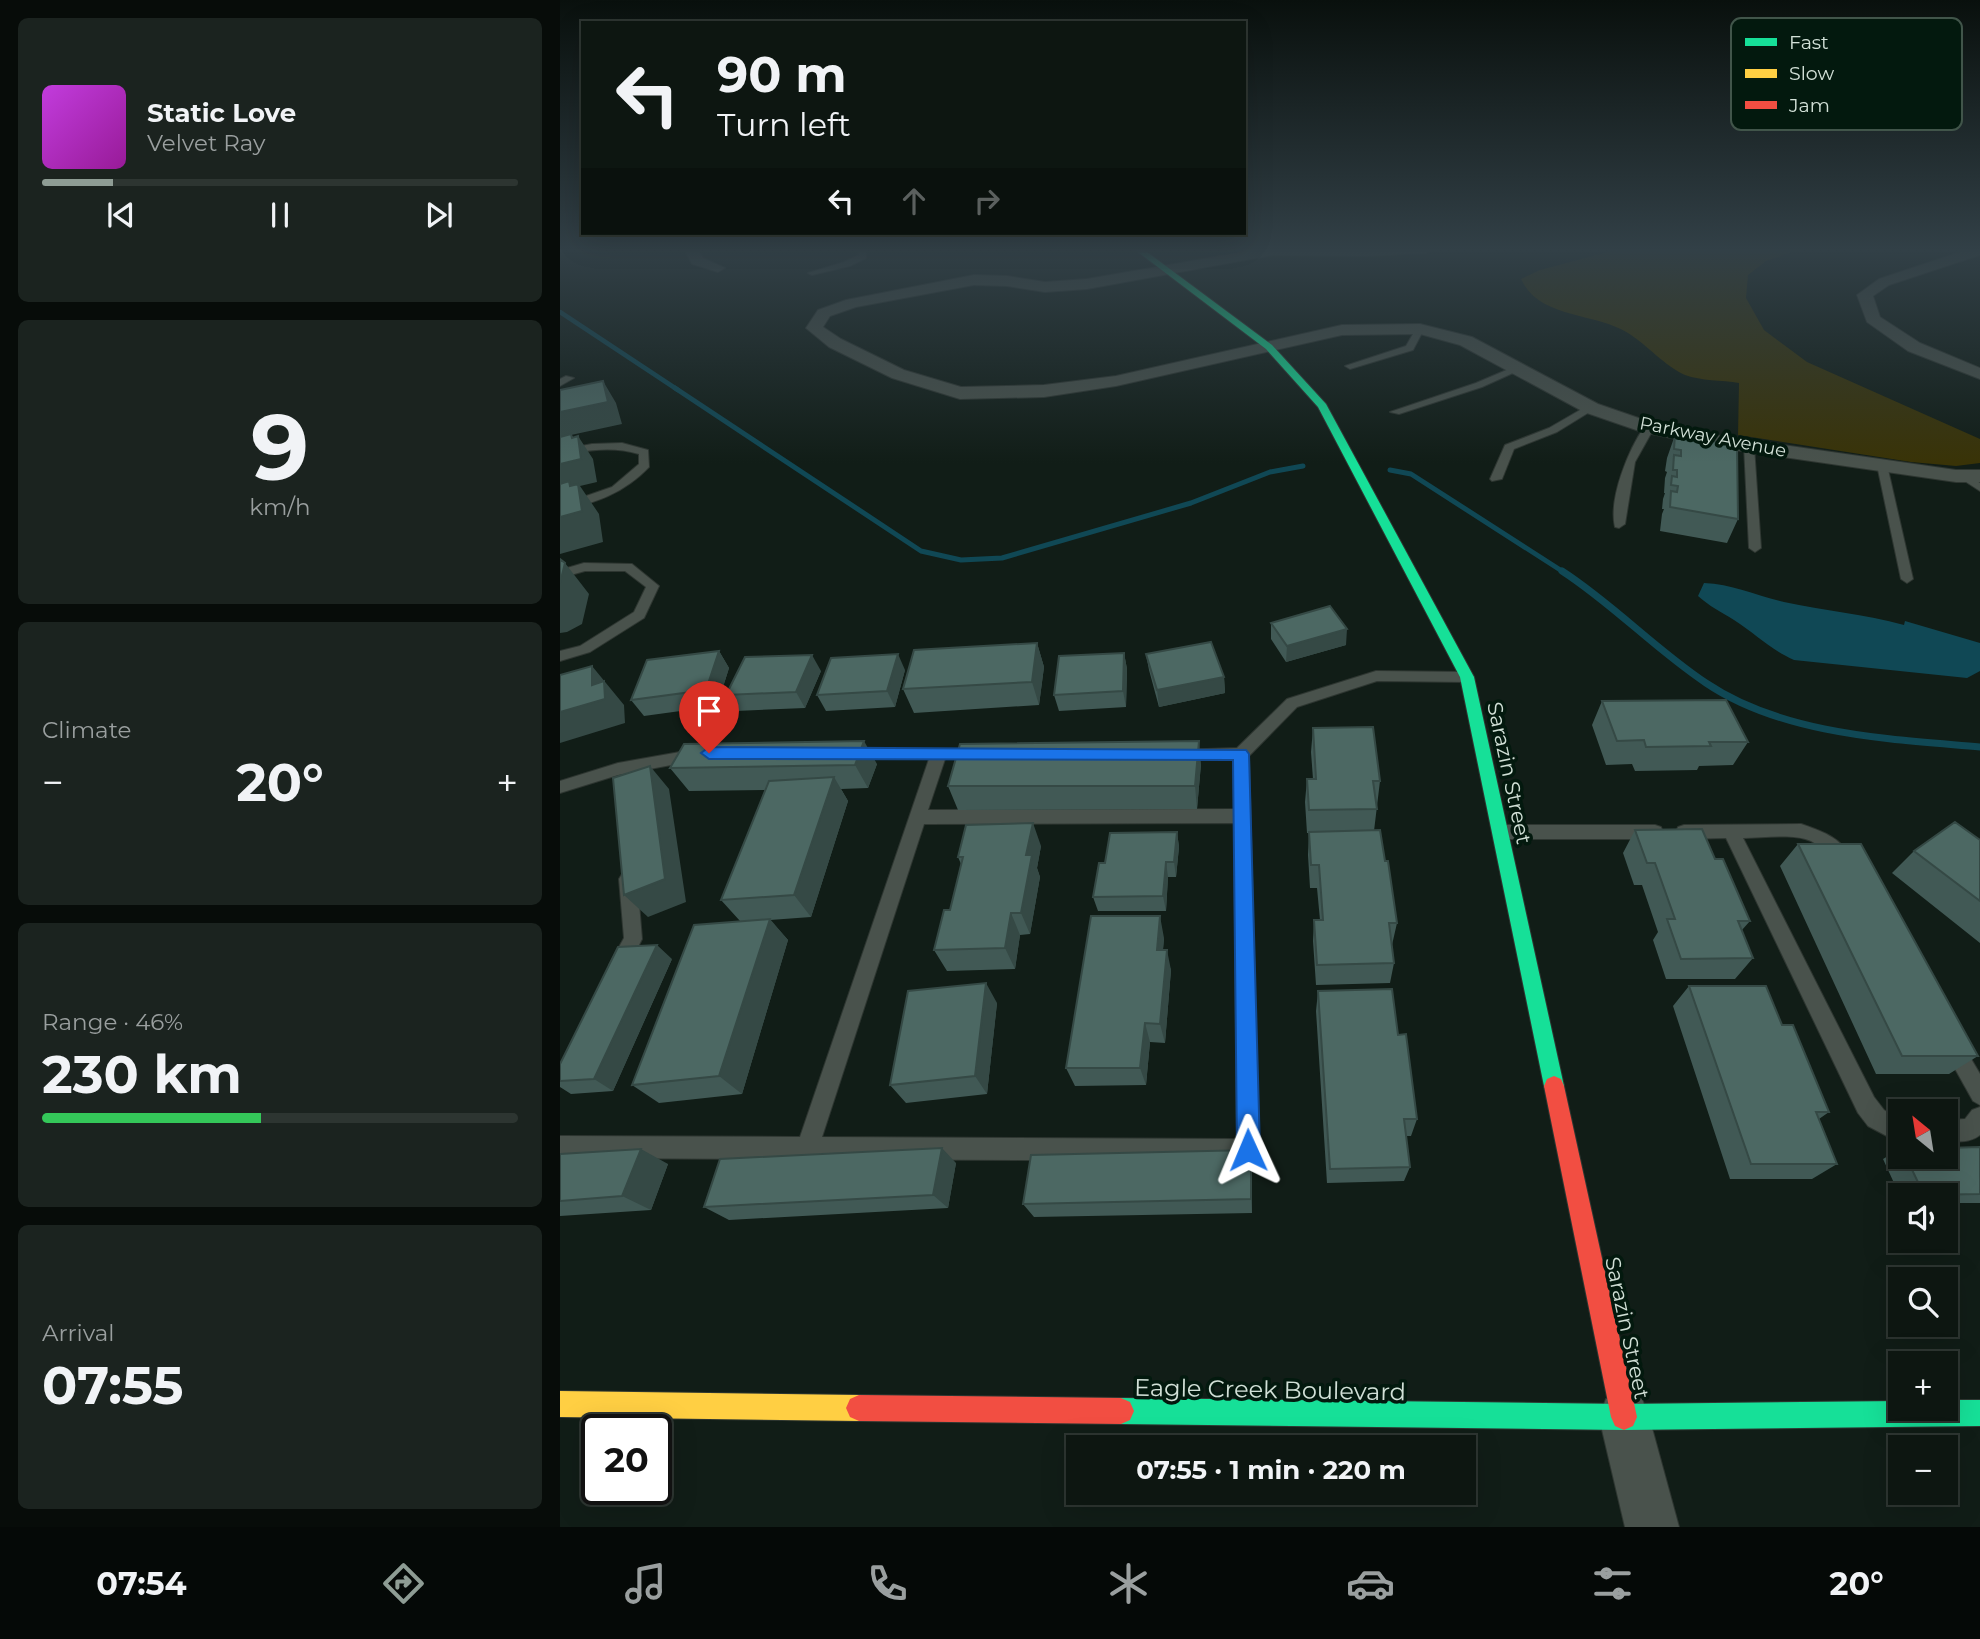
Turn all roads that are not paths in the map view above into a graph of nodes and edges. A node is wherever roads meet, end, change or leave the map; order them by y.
1 (819, 320) edge
2 (1234, 320) edge
3 (1875, 320) edge
4 (1420, 329) junction
5 (1269, 347) junction
6 (1350, 366) dead end
7 (1520, 368) junction
8 (1980, 374) edge
9 (1591, 408) junction
10 (1395, 412) dead end
11 (1649, 428) junction
12 (1749, 446) junction
13 (560, 453) edge
14 (1882, 465) junction
15 (1972, 476) edge
16 (1496, 479) dead end
17 (1980, 488) edge
18 (560, 508) edge
19 (1619, 524) dead end
20 (1755, 548) dead end
21 (560, 574) edge
22 (1907, 579) dead end
23 (560, 656) edge
24 (1467, 677) junction
25 (709, 753) edge
26 (831, 753) edge
27 (939, 753) junction
28 (994, 753) edge
29 (1158, 754) edge
30 (1241, 754) junction
31 (560, 787) edge
32 (1242, 816) junction
33 (919, 817) junction
34 (1731, 831) junction
35 (1500, 832) junction
36 (626, 860) edge
37 (1851, 874) edge
38 (609, 986) edge
39 (1946, 1036) edge
40 (1980, 1094) edge
41 (1980, 1118) edge
42 (1888, 1125) edge
43 (1958, 1130) edge
44 (560, 1147) edge
45 (807, 1148) junction
46 (560, 1404) edge
47 (1980, 1413) edge
48 (1624, 1417) junction
49 (1652, 1527) edge

1 - 5 street, Parkway Avenue
2 - 5 street, Sarazin Street
3 - 8 street
4 - 5 street, Parkway Avenue
4 - 6 lane
4 - 7 street, Parkway Avenue
5 - 24 street, Sarazin Street
7 - 9 street, Parkway Avenue
7 - 10 lane
9 - 11 street, Parkway Avenue
9 - 16 lane
11 - 12 street, Parkway Avenue
11 - 19 lane
12 - 14 street, Parkway Avenue
12 - 20 lane
13 - 18 lane
14 - 15 street, Parkway Avenue
14 - 22 lane
15 - 17 lane
21 - 23 lane
24 - 30 lane
24 - 35 street, Sarazin Street
25 - 31 lane
26 - 27 lane
27 - 28 lane
27 - 33 lane
29 - 30 lane
30 - 32 lane
32 - 33 lane
32 - 45 lane
33 - 45 lane
34 - 35 lane
34 - 37 lane
34 - 42 lane
35 - 48 street, Sarazin Street
36 - 38 lane
39 - 40 lane
41 - 43 lane
44 - 45 lane
46 - 48 street, Eagle Creek Boulevard
47 - 48 street, Eagle Creek Boulevard
48 - 49 street

